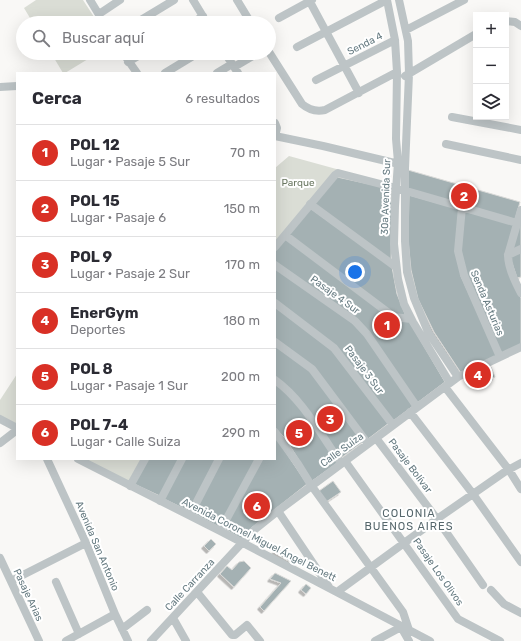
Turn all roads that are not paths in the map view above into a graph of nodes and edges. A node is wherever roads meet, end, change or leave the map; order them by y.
1 (90, 0) edge
2 (120, 0) edge
3 (174, 0) edge
4 (193, 0) edge
5 (237, 0) edge
6 (387, 0) edge
7 (399, 0) edge
8 (464, 0) edge
9 (310, 1) edge
10 (99, 14) joint
11 (148, 16) edge
12 (203, 16) edge
13 (247, 16) edge
14 (279, 18) dead end
15 (406, 30) junction
16 (326, 32) junction
17 (473, 36) edge
18 (395, 40) junction
19 (297, 46) dead end
20 (131, 60) edge
21 (186, 60) edge
22 (247, 60) edge
23 (274, 60) edge
24 (128, 62) joint
25 (344, 66) junction
26 (234, 68) edge
27 (136, 72) edge
28 (167, 72) edge
29 (220, 72) edge
30 (408, 74) junction
31 (397, 76) junction
32 (316, 80) dead end
33 (16, 86) edge
34 (0, 87) edge
35 (358, 93) junction
36 (452, 117) dead end
37 (521, 130) edge
38 (276, 136) edge
39 (446, 144) dead end
40 (521, 160) edge
41 (401, 165) junction
42 (396, 188) junction
43 (405, 191) junction
44 (310, 204) junction
45 (462, 207) junction
46 (521, 210) edge
47 (518, 223) junction
48 (284, 235) junction
49 (276, 246) edge
50 (521, 249) edge
51 (508, 255) junction
52 (276, 266) edge
53 (396, 267) junction
54 (518, 281) edge
55 (410, 283) junction
56 (399, 284) junction
57 (521, 293) edge
58 (276, 304) edge
59 (411, 319) junction
60 (276, 343) edge
61 (521, 347) edge
62 (500, 357) junction
63 (458, 377) junction
64 (276, 381) edge
65 (447, 385) junction
66 (414, 410) junction
67 (0, 419) edge
68 (393, 425) junction
69 (16, 428) edge
70 (16, 430) edge
71 (276, 433) edge
72 (376, 438) junction
73 (0, 443) edge
74 (368, 444) junction
75 (47, 460) edge
76 (80, 460) edge
77 (144, 460) edge
78 (181, 460) edge
79 (218, 460) edge
80 (258, 460) edge
81 (343, 462) junction
82 (521, 463) edge
83 (509, 470) junction
84 (130, 486) junction
85 (311, 486) junction
86 (521, 489) edge
87 (473, 494) junction
88 (160, 500) junction
89 (278, 511) junction
90 (190, 515) junction
91 (437, 519) junction
92 (220, 530) junction
93 (405, 542) junction
94 (86, 543) junction
95 (243, 543) junction
96 (0, 558) edge
97 (521, 562) edge
98 (371, 568) junction
99 (11, 581) junction
100 (56, 582) dead end
101 (483, 585) dead end
102 (333, 590) junction
103 (490, 590) dead end
104 (197, 592) junction
105 (146, 610) dead end
106 (521, 613) edge
107 (115, 614) junction
108 (173, 618) junction
109 (404, 628) junction
110 (122, 629) junction
111 (79, 634) junction
112 (489, 638) edge
113 (39, 641) edge
114 (66, 641) edge
115 (128, 641) edge
116 (151, 641) edge
117 (186, 641) edge
118 (260, 641) edge
119 (375, 641) edge
120 (409, 641) edge
121 (430, 641) edge
122 (500, 641) edge

1 - 10 street
2 - 10 street
3 - 11 street
4 - 12 street
5 - 13 street
6 - 16 street
6 - 18 street, 30a Avenida Sur
7 - 15 street, 30a Avenida Sur
8 - 15 street
9 - 14 street
9 - 16 street
15 - 30 street, 30a Avenida Sur
16 - 19 street
16 - 25 street
17 - 30 street
18 - 25 street, Senda 4
18 - 31 street, 30a Avenida Sur
20 - 24 street
21 - 28 street
22 - 26 street
23 - 35 street
24 - 27 street
25 - 32 street, Senda 4
25 - 35 street
26 - 29 street
30 - 31 street
30 - 41 street, 30a Avenida Sur
31 - 35 street
31 - 41 street, 30a Avenida Sur
33 - 34 street
36 - 37 street
38 - 41 street
39 - 40 street
41 - 42 street, 30a Avenida Sur
41 - 43 street, 30a Avenida Sur
42 - 43 street
42 - 44 street
42 - 53 street, 30a Avenida Sur
43 - 45 street
43 - 55 street, 30a Avenida Sur
44 - 48 street
44 - 53 street
45 - 47 street
45 - 62 street, Senda Asturias
46 - 47 street
47 - 51 street
48 - 49 street
48 - 59 street
50 - 51 street
51 - 54 street
52 - 66 street, Pasaje 4 Sur
53 - 56 street, 30a Avenida Sur
54 - 57 street
55 - 56 street
55 - 63 street, 30a Avenida Sur
56 - 59 street, 30a Avenida Sur
58 - 68 street, Pasaje 3 Sur
59 - 65 street, 30a Avenida Sur
60 - 74 street
61 - 62 street, Calle Suiza
62 - 63 street, Calle Suiza
63 - 65 street, Calle Suiza
64 - 81 street, Pasaje Los Olivos
65 - 66 street, Calle Suiza
65 - 83 street, 30a Avenida Sur
66 - 68 street, Calle Suiza
66 - 87 street, Pasaje 4 Sur
67 - 69 street
68 - 72 street, Calle Suiza
70 - 73 street
71 - 85 street
72 - 74 street, Calle Suiza
72 - 91 street, Pasaje Bolívar
74 - 81 street, Calle Suiza
75 - 94 street, Avenida San Antonio
76 - 84 street, Avenida Coronel Miguel Ángel Benett
77 - 84 street
78 - 88 street
79 - 90 street
80 - 92 street
81 - 85 street, Calle Suiza
81 - 93 street, Pasaje Los Olivos
82 - 83 street
83 - 86 street, 30a Avenida Sur
83 - 87 street
84 - 88 street, Avenida Coronel Miguel Ángel Benett
85 - 89 street, Calle Suiza
85 - 98 street
87 - 91 street
87 - 97 street, Pasaje 4 Sur
88 - 90 street, Avenida Coronel Miguel Ángel Benett
89 - 95 street, Calle Suiza
89 - 102 street
90 - 92 street, Avenida Coronel Miguel Ángel Benett
91 - 93 street
91 - 101 street, Pasaje Bolívar
92 - 95 street, Avenida Coronel Miguel Ángel Benett
93 - 98 street
93 - 112 street, Pasaje Los Olivos
94 - 99 street
94 - 107 street, Avenida San Antonio
95 - 102 street, Avenida Coronel Miguel Ángel Benett
95 - 104 street, Calle Carranza
96 - 99 street, Pasaje Arias
98 - 102 street
98 - 109 street
99 - 113 street, Pasaje Arias
100 - 111 street
102 - 109 street, Avenida Coronel Miguel Ángel Benett
103 - 106 street
104 - 108 street, Calle Carranza
104 - 118 street
105 - 110 street
107 - 110 street, Avenida San Antonio
107 - 111 street
108 - 116 street, Calle Carranza
108 - 117 street
109 - 119 street
109 - 120 street
109 - 121 street, Avenida Coronel Miguel Ángel Benett
110 - 115 street, Avenida San Antonio
111 - 114 street
112 - 122 street, Pasaje Los Olivos

